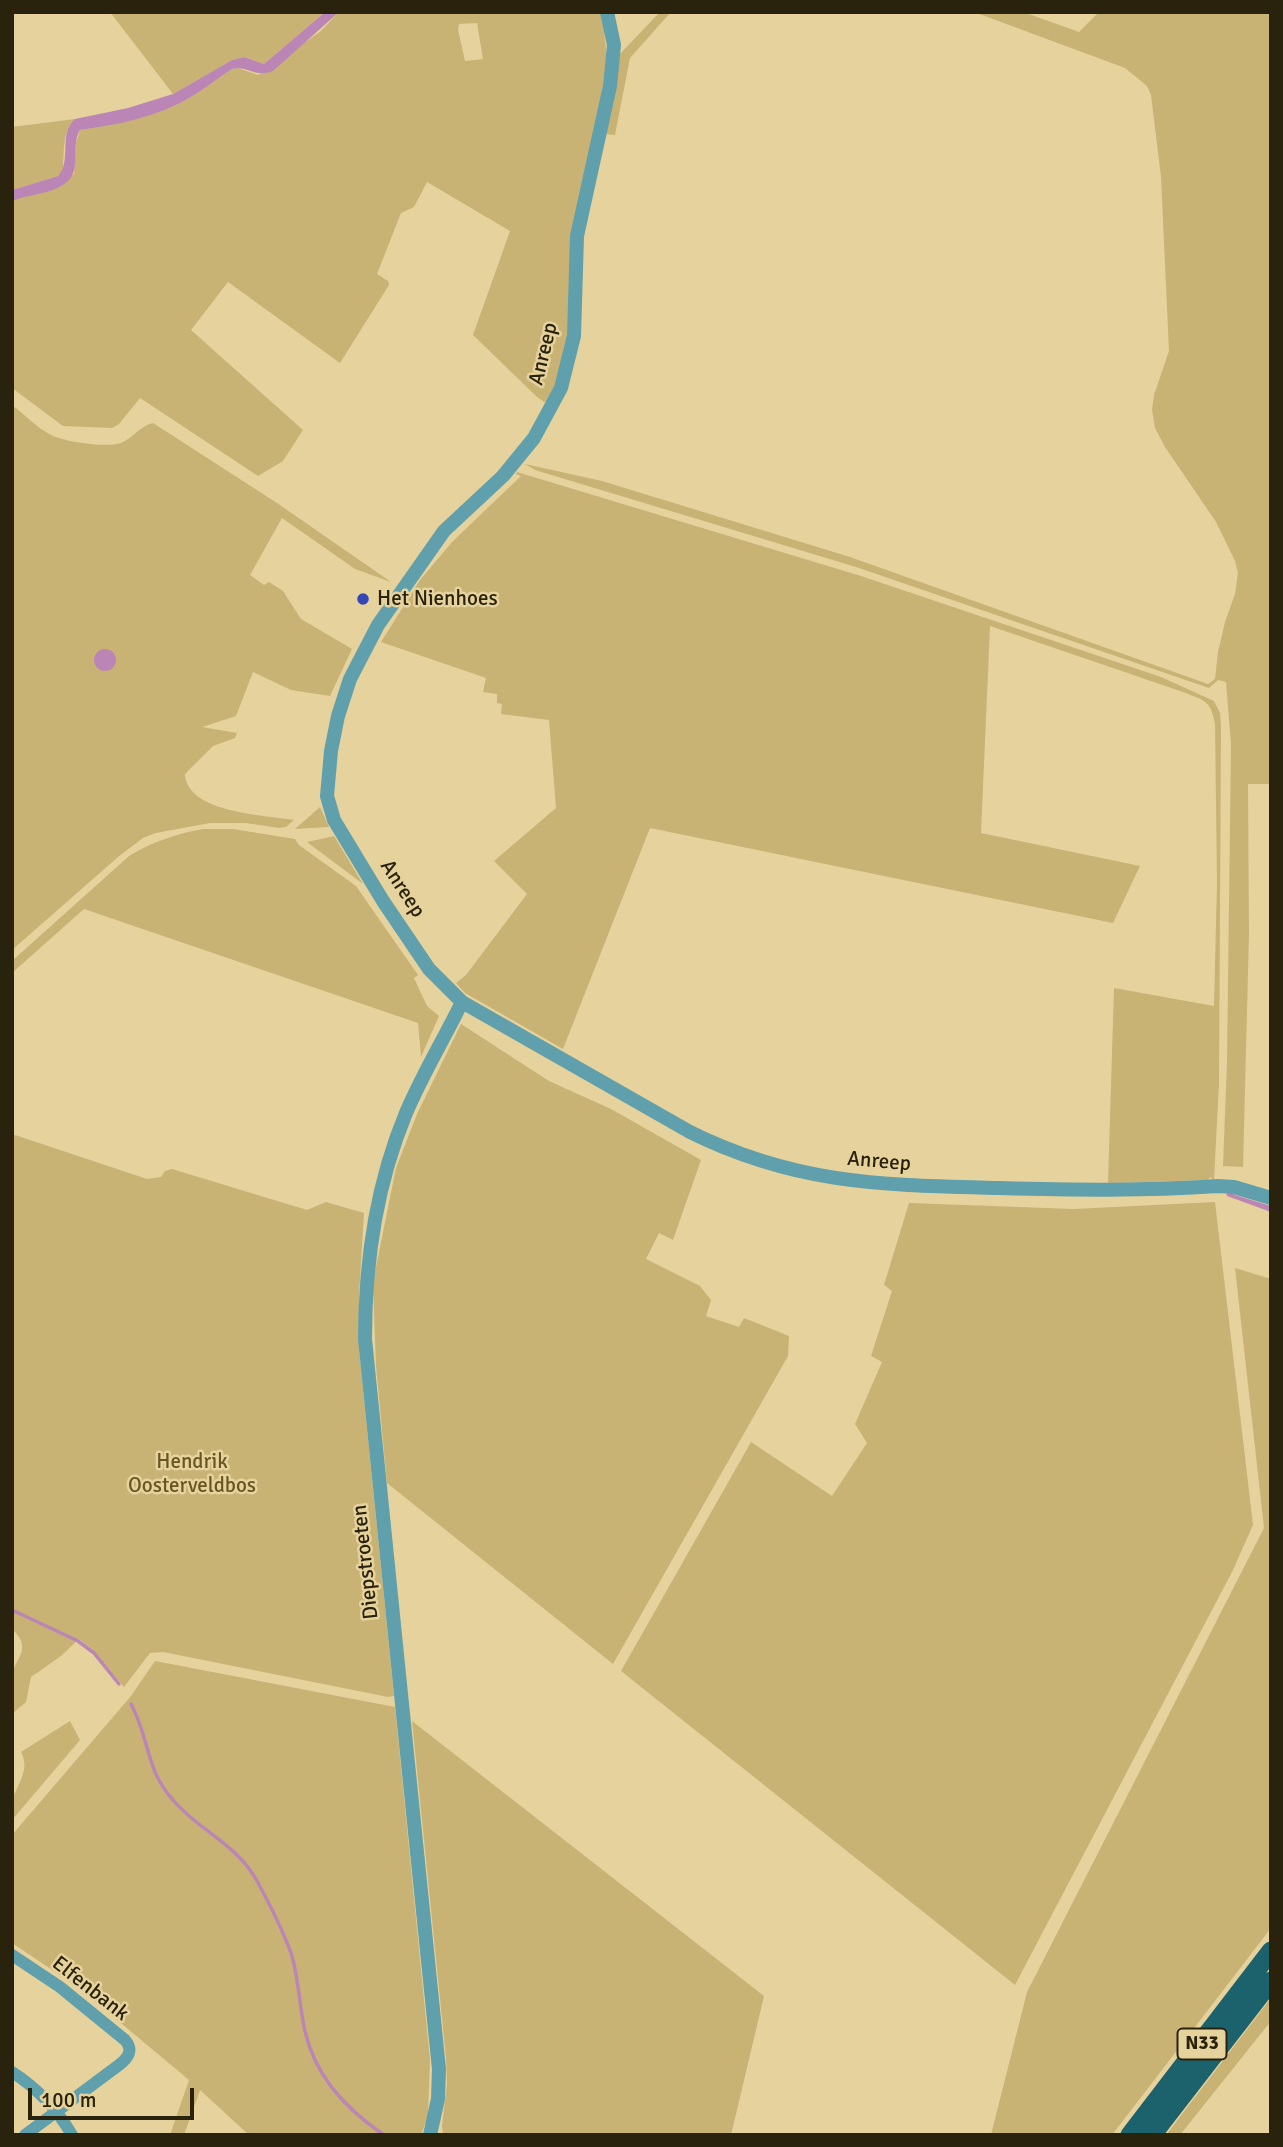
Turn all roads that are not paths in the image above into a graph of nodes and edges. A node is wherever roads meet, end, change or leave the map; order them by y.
1 (607, 12) edge
2 (462, 1002) junction
3 (1271, 1198) edge
4 (1271, 1951) edge
5 (12, 1955) edge
6 (1271, 1982) edge
7 (12, 2072) edge
8 (56, 2111) junction
9 (25, 2135) edge
10 (72, 2135) edge
11 (430, 2135) edge
12 (1130, 2135) edge
13 (1152, 2135) edge

1 - 2 street, Anreep
2 - 3 street, Anreep
2 - 11 street, Diepstroeten
4 - 12 highway, N33
5 - 8 street, Elfenbank
6 - 13 highway, N33
7 - 8 street
8 - 9 street, Elfenbank
8 - 10 street

